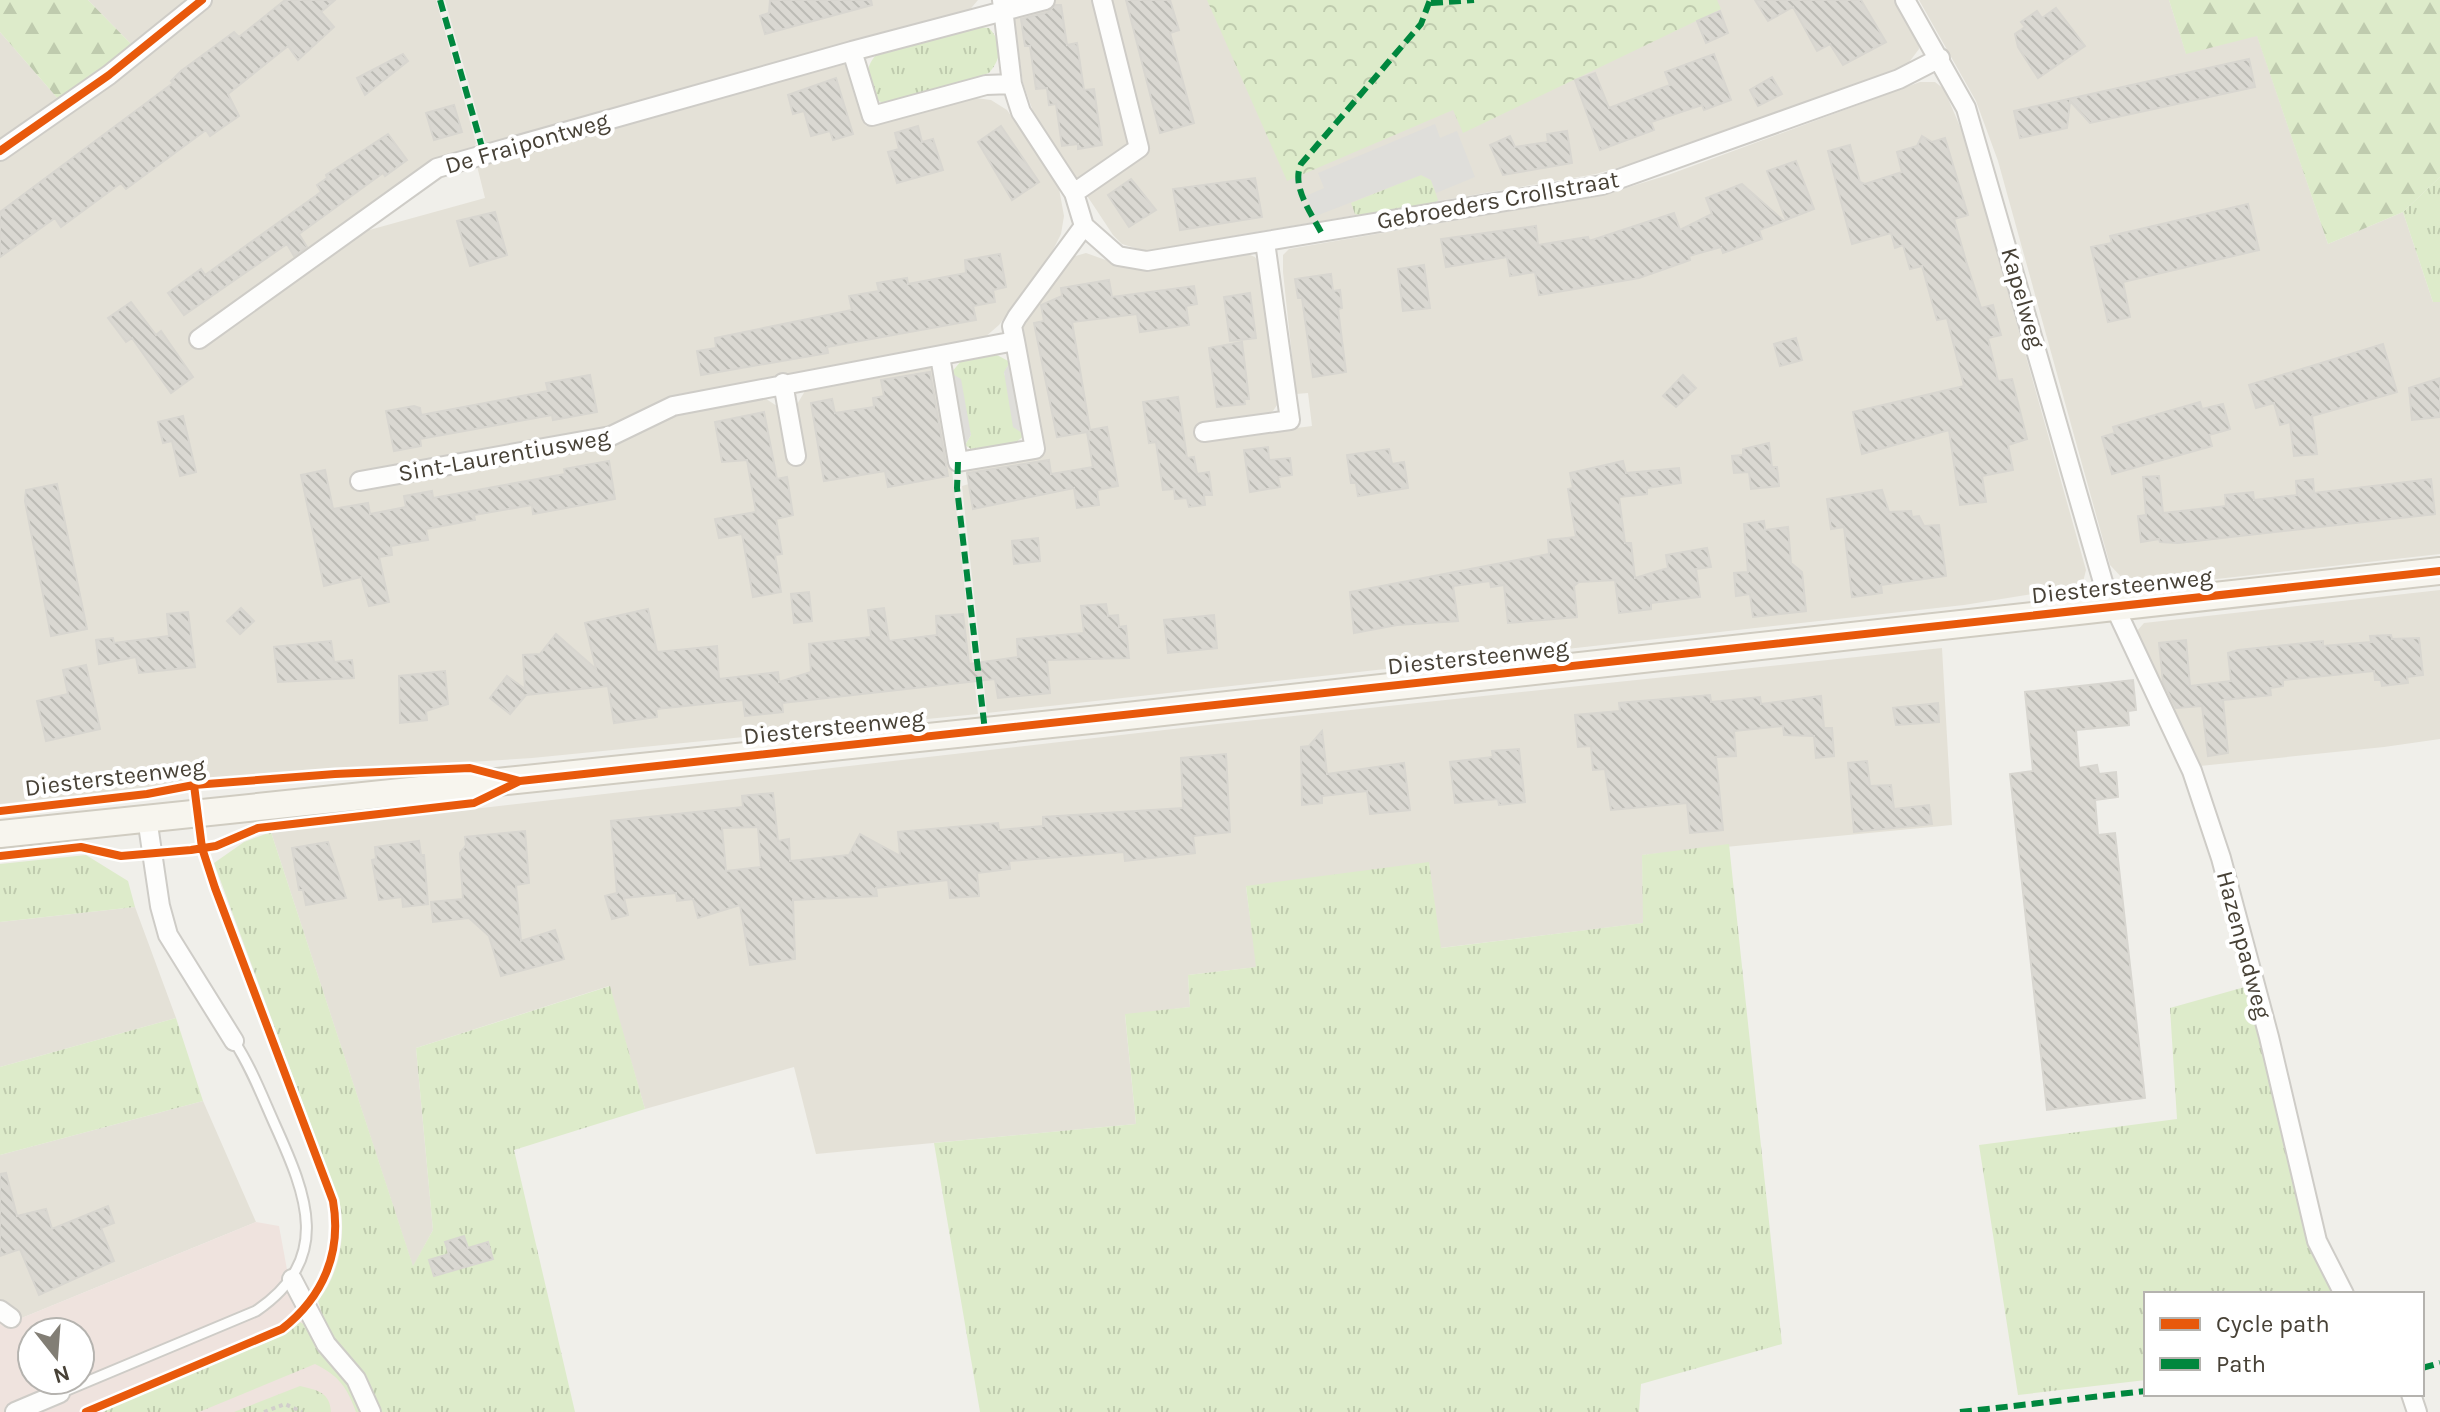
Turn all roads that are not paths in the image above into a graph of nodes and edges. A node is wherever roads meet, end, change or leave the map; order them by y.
1 (202, 0) edge
2 (1045, 0) edge
3 (1102, 0) edge
4 (1905, 0) edge
5 (1003, 4) edge
6 (852, 51) junction
7 (1940, 58) junction
8 (1012, 84) junction
9 (0, 151) edge
10 (1074, 193) junction
11 (1084, 226) junction
12 (1265, 242) junction
13 (199, 339) dead end
14 (1015, 341) junction
15 (940, 356) junction
16 (783, 383) junction
17 (1204, 432) dead end
18 (796, 456) dead end
19 (360, 481) dead end
20 (2440, 571) edge
21 (2113, 607) junction
22 (147, 818) junction
23 (0, 834) edge
24 (234, 1041) joint
25 (292, 1279) junction
26 (2343, 1292) edge
27 (96, 1378) edge
28 (53, 1396) edge
29 (15, 1412) edge
30 (371, 1412) edge

1 - 9 street
2 - 5 street
3 - 10 street
4 - 7 street, Kapelweg
5 - 6 street, De Fraipontweg
5 - 8 street
6 - 8 street
6 - 13 street, De Fraipontweg
7 - 12 street, Gebroeders Crollstraat
7 - 21 street, Kapelweg
8 - 10 street
10 - 11 street
11 - 12 street, Gebroeders Crollstraat
11 - 14 street
12 - 17 street
14 - 15 street, Sint-Laurentiusweg
14 - 15 street
15 - 16 street, Sint-Laurentiusweg
16 - 18 street
16 - 19 street, Sint-Laurentiusweg
20 - 21 main road, Diestersteenweg
21 - 22 main road, Diestersteenweg
21 - 26 street, Hazenpadweg
22 - 23 main road, Diestersteenweg
22 - 24 street
24 - 25 lane
25 - 27 lane
25 - 30 street
28 - 29 street

